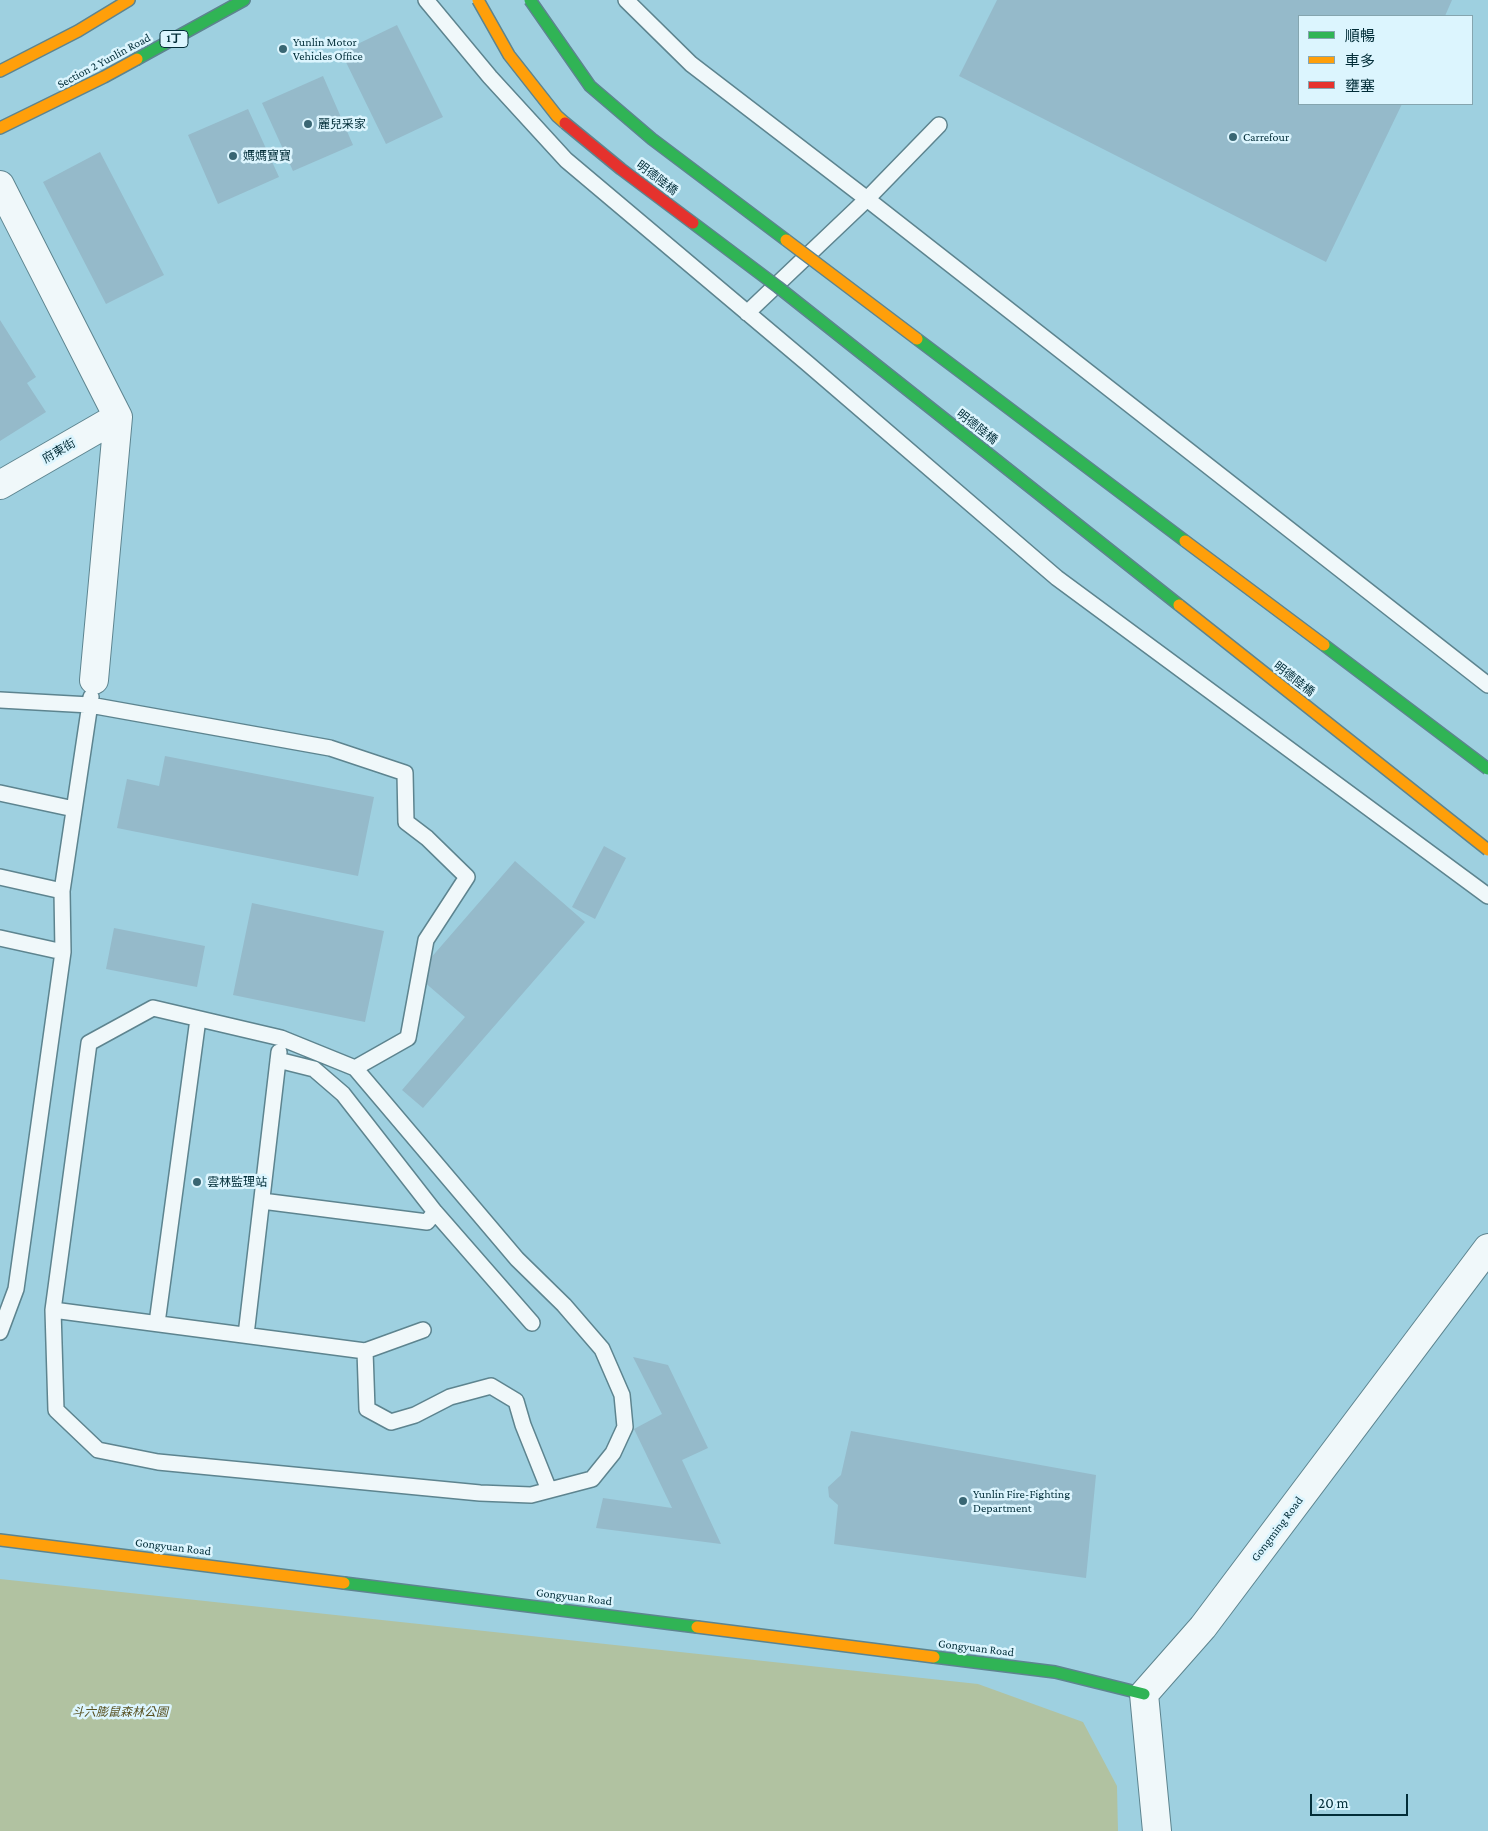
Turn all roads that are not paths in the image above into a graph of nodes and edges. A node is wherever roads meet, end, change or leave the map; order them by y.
1 (129, 0) edge
2 (244, 0) edge
3 (426, 0) edge
4 (478, 0) edge
5 (530, 0) edge
6 (626, 0) edge
7 (0, 71) edge
8 (940, 125) dead end
9 (0, 128) edge
10 (0, 185) edge
11 (867, 199) junction
12 (747, 313) junction
13 (118, 417) junction
14 (0, 485) edge
15 (1488, 685) edge
16 (92, 692) junction
17 (0, 700) edge
18 (1488, 770) edge
19 (0, 793) edge
20 (74, 809) junction
21 (1488, 850) edge
22 (0, 877) edge
23 (62, 891) junction
24 (1488, 896) edge
25 (0, 938) edge
26 (63, 952) junction
27 (198, 1019) junction
28 (281, 1038) junction
29 (278, 1060) junction
30 (355, 1068) junction
31 (262, 1201) junction
32 (435, 1212) junction
33 (1488, 1248) edge
34 (53, 1310) junction
35 (157, 1323) junction
36 (532, 1323) dead end
37 (423, 1330) dead end
38 (0, 1332) edge
39 (246, 1335) junction
40 (365, 1351) junction
41 (549, 1490) junction
42 (0, 1540) edge
43 (1144, 1694) junction
44 (1156, 1831) edge

1 - 7 main road
2 - 9 main road, Section 2 Yunlin Road / 1丁
3 - 12 lane
4 - 21 main road, 明德陸橋, bridge
5 - 18 main road, bridge
6 - 11 lane
8 - 11 lane
10 - 13 street
11 - 12 lane
11 - 15 lane
12 - 24 lane
13 - 14 street, 府東街
13 - 16 street
16 - 17 lane
16 - 20 lane
16 - 30 lane
19 - 20 lane
20 - 23 lane
22 - 23 lane
23 - 26 lane
25 - 26 lane
26 - 38 lane
27 - 28 lane
27 - 34 lane
27 - 35 lane
28 - 29 lane
28 - 30 lane
29 - 31 lane
29 - 32 lane
30 - 41 lane
31 - 32 lane
31 - 39 lane
32 - 36 lane
33 - 43 street, Gongming Road
34 - 35 lane
34 - 41 lane
35 - 39 lane
37 - 40 lane
39 - 40 lane
40 - 41 lane
42 - 43 main road, Gongyuan Road
43 - 44 street

